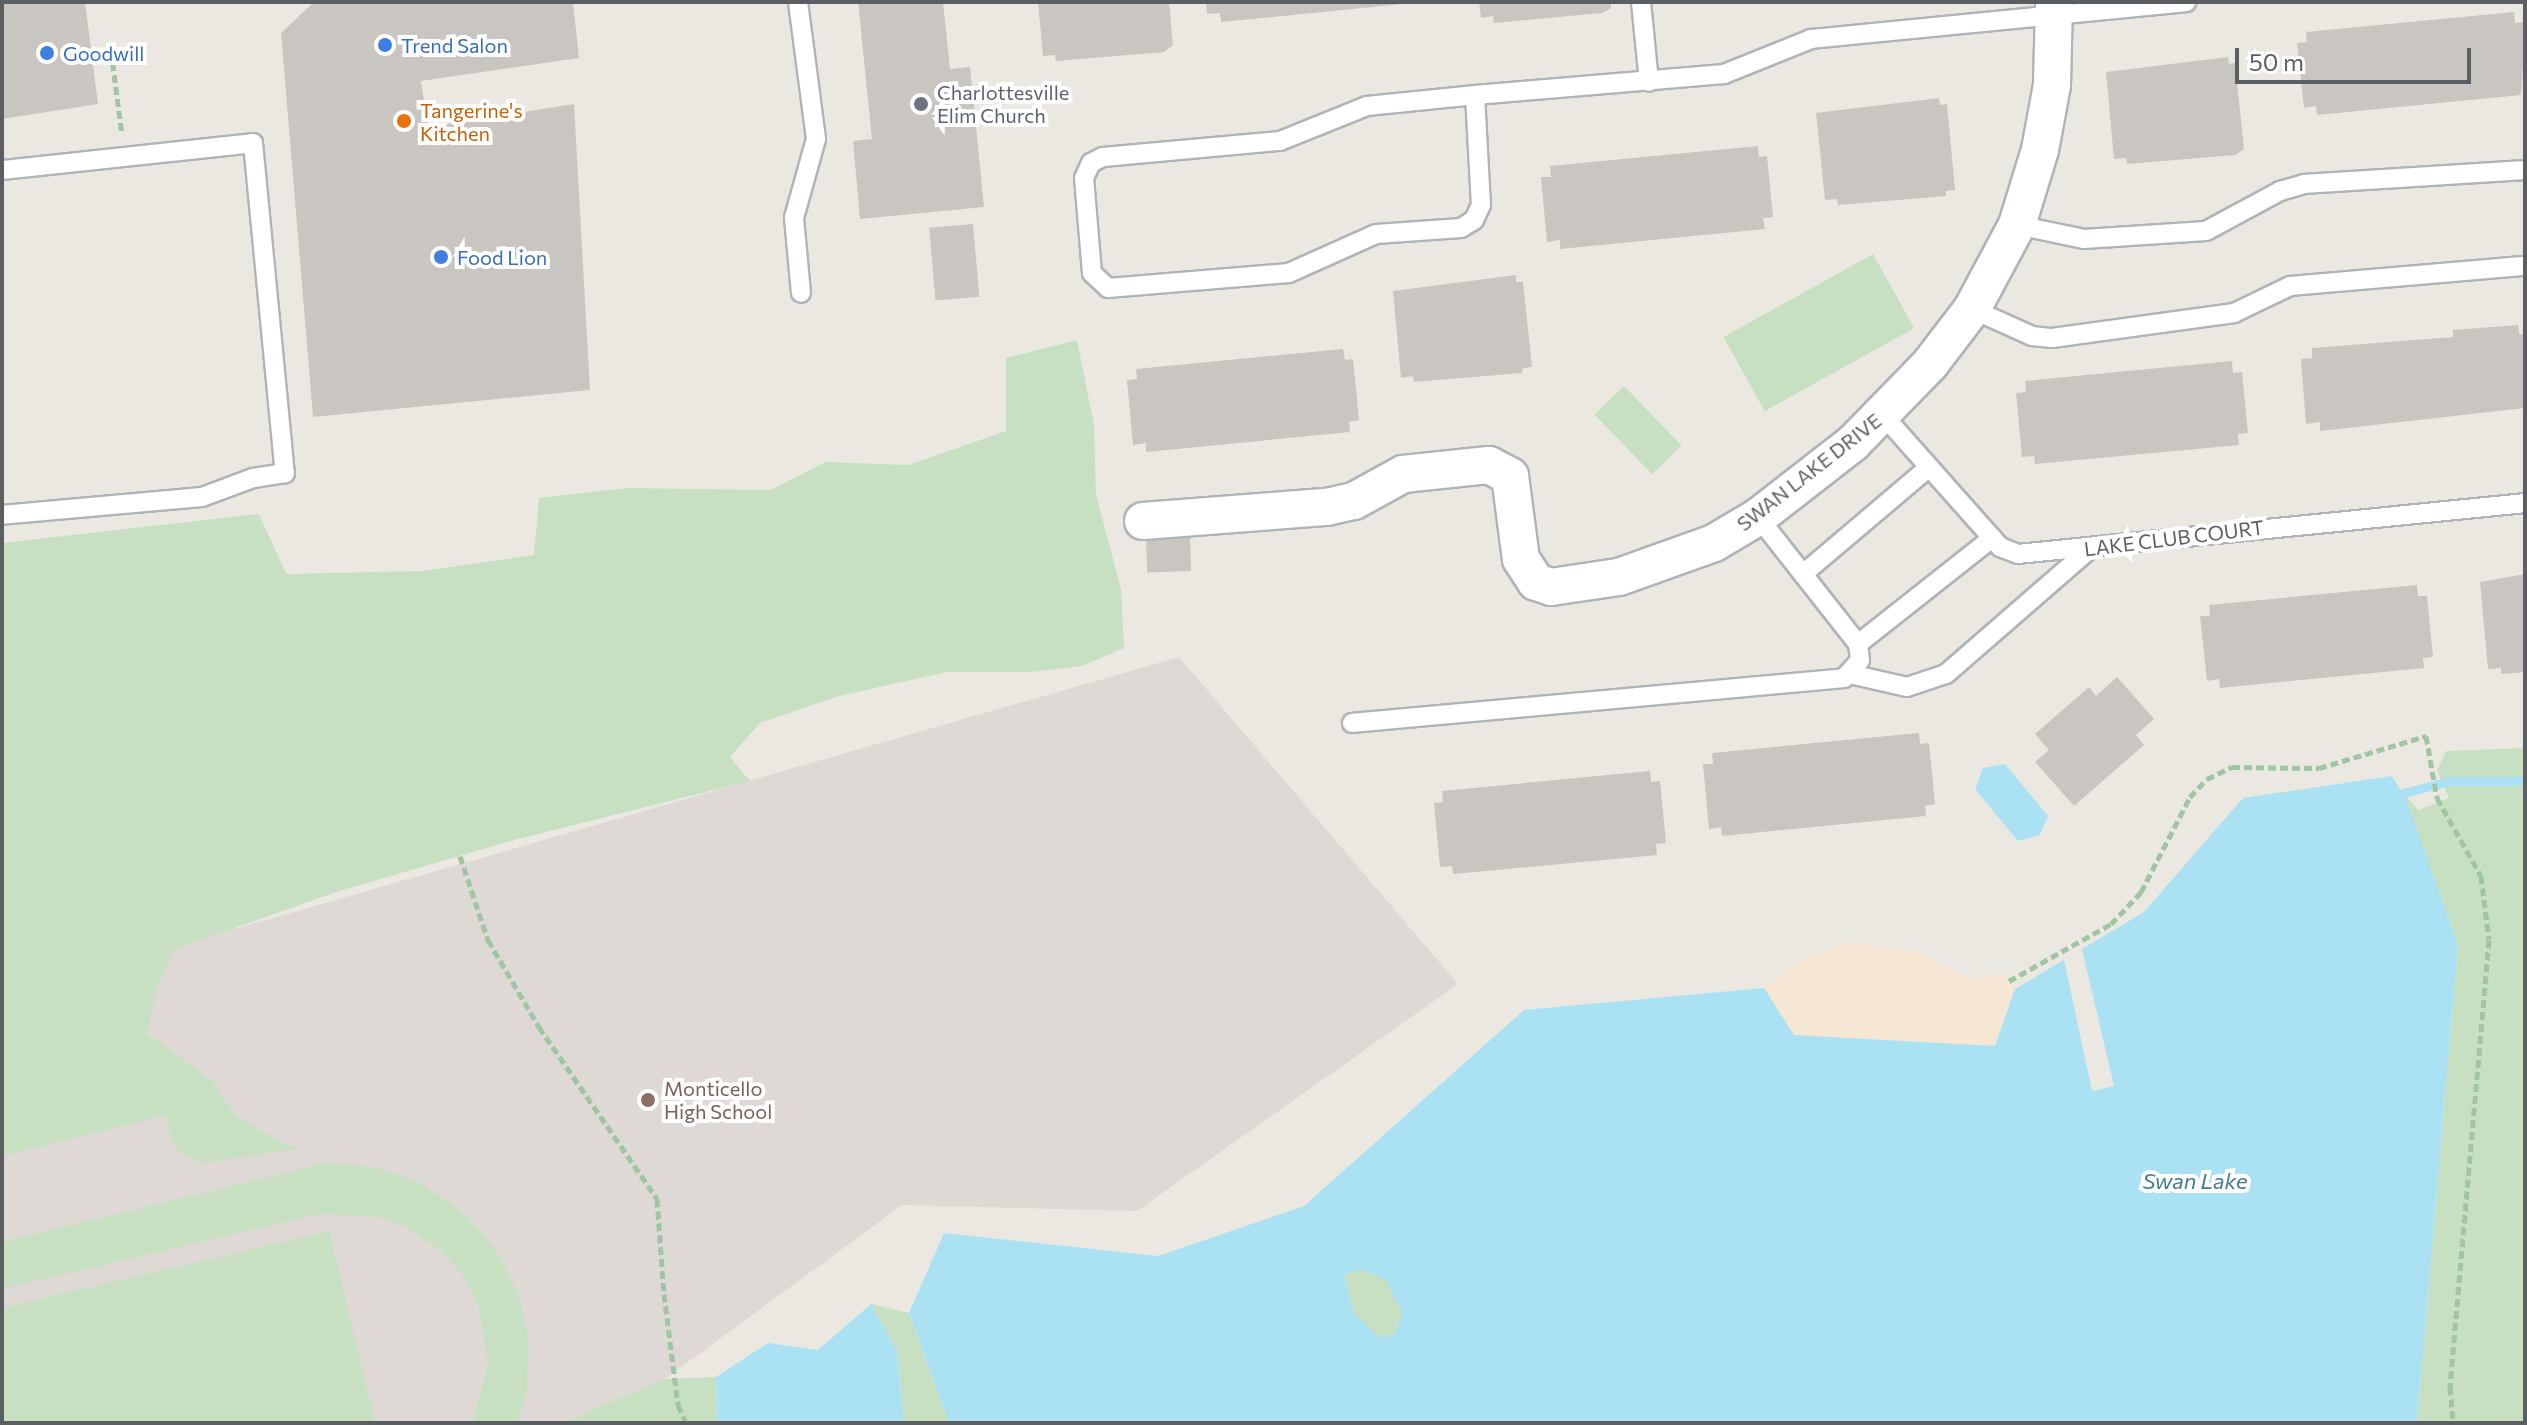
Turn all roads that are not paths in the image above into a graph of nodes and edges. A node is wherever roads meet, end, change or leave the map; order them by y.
1 (798, 2) edge
2 (1641, 2) edge
3 (2186, 2) edge
4 (2055, 9) edge
5 (1649, 82) junction
6 (1475, 95) junction
7 (2, 170) edge
8 (2525, 170) edge
9 (2017, 225) junction
10 (2525, 266) edge
11 (801, 293) dead end
12 (1972, 309) junction
13 (1883, 415) junction
14 (1929, 467) junction
15 (2525, 503) edge
16 (2, 515) edge
17 (1758, 517) junction
18 (1143, 521) dead end
19 (1992, 538) junction
20 (2091, 548) junction
21 (1803, 574) junction
22 (1858, 644) junction
23 (1850, 674) junction
24 (1352, 723) dead end

1 - 11 lane
2 - 5 lane
3 - 4 lane
4 - 5 lane
4 - 9 street, SWAN LAKE DRIVE
5 - 6 lane
6 - 6 lane
7 - 16 lane
8 - 9 lane
9 - 12 street, SWAN LAKE DRIVE
10 - 12 lane
12 - 13 street, SWAN LAKE DRIVE
13 - 14 lane, LAKE CLUB COURT
13 - 17 street, SWAN LAKE DRIVE
14 - 19 lane, LAKE CLUB COURT
14 - 21 lane
15 - 20 lane, LAKE CLUB COURT
17 - 18 street, SWAN LAKE DRIVE
17 - 21 lane
19 - 20 lane, LAKE CLUB COURT
19 - 22 lane
20 - 23 lane
21 - 22 lane
22 - 23 lane
23 - 24 lane

